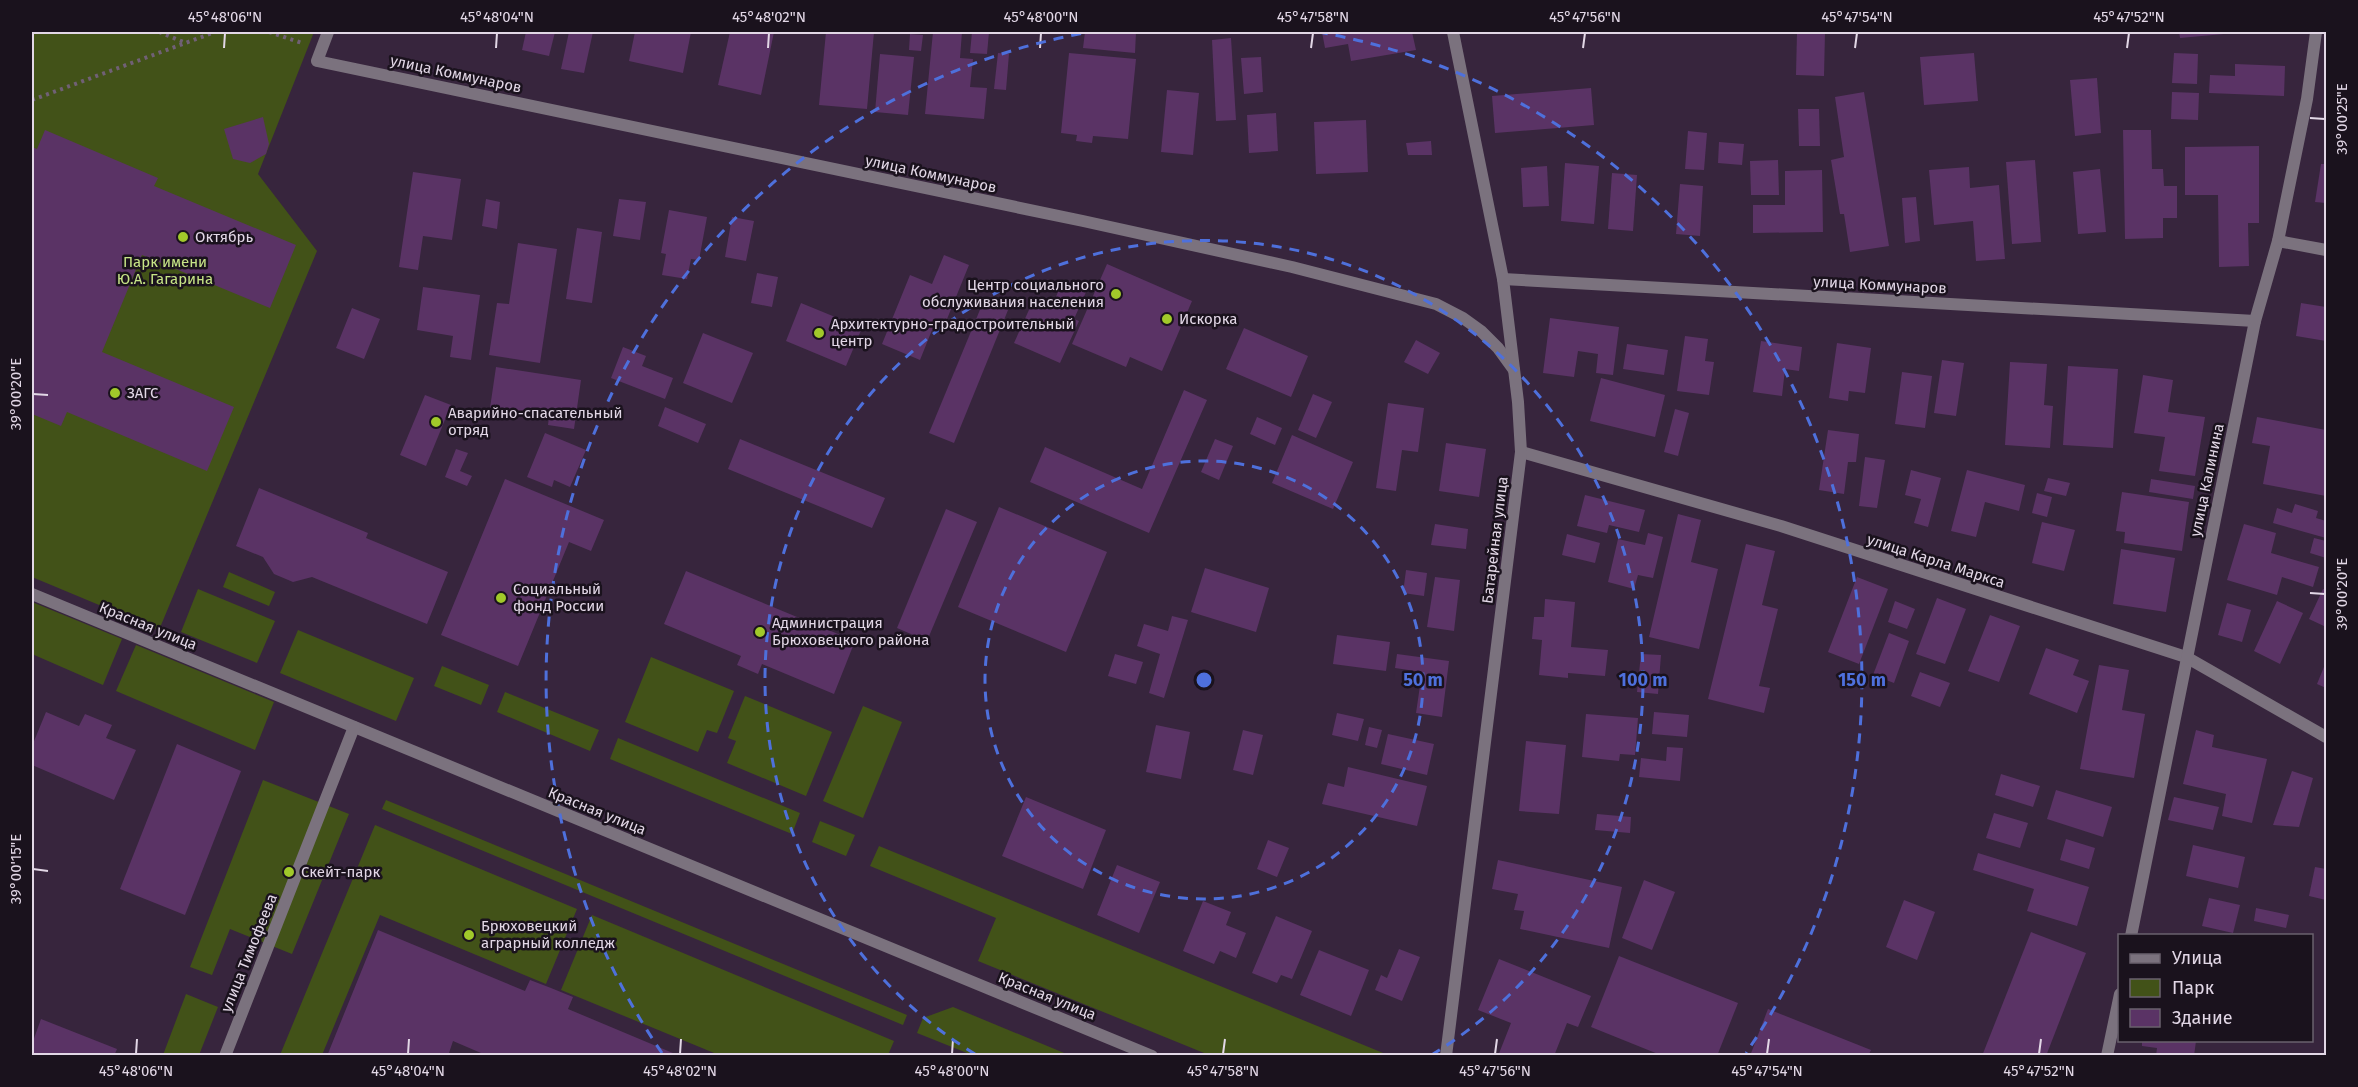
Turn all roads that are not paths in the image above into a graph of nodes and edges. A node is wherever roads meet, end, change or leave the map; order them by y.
1 (328, 32) edge
2 (1453, 32) edge
3 (2316, 32) edge
4 (2278, 241) junction
5 (2326, 250) edge
6 (1503, 279) junction
7 (2255, 321) junction
8 (1514, 370) junction
9 (1521, 452) junction
10 (32, 594) edge
11 (2186, 657) junction
12 (354, 727) junction
13 (2326, 737) edge
14 (2131, 934) edge
15 (2118, 1004) edge
16 (225, 1056) edge
17 (1152, 1056) edge
18 (1446, 1056) edge
19 (2107, 1056) edge

1 - 8 street, улица Коммунаров
2 - 6 street, Батарейная улица
3 - 4 street, улица Калинина
4 - 5 street
4 - 7 street, улица Калинина
6 - 7 street, улица Коммунаров
6 - 8 street, Батарейная улица
7 - 11 street, улица Калинина
8 - 9 street, Батарейная улица
9 - 11 street, улица Карла Маркса
9 - 18 street, Батарейная улица
10 - 12 street, Красная улица
11 - 13 street, улица Карла Маркса
11 - 14 street, улица Калинина
12 - 16 street, улица Тимофеева
12 - 17 street, Красная улица
15 - 19 street

